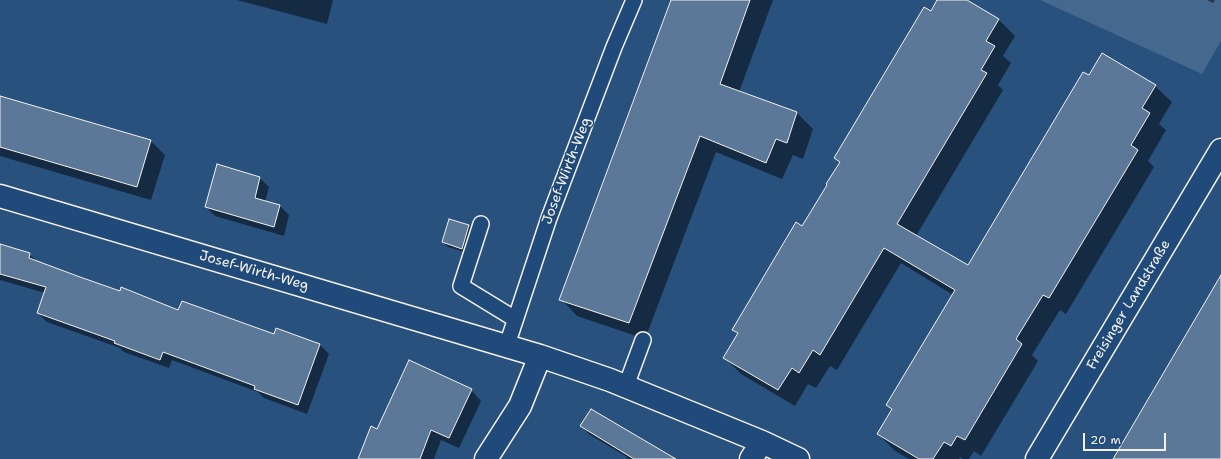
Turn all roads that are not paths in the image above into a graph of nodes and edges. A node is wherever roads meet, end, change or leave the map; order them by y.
1 (634, 0) edge
2 (1221, 150) edge
3 (0, 196) edge
4 (480, 224) dead end
5 (515, 319) junction
6 (643, 340) dead end
7 (507, 345) junction
8 (540, 356) junction
9 (626, 386) junction
10 (757, 451) edge
11 (486, 459) edge
12 (798, 459) edge
13 (1037, 459) edge

1 - 5 lane, Josef-Wirth-Weg
2 - 13 street, Freisinger Landstraße
3 - 7 street, Josef-Wirth-Weg
4 - 5 lane
5 - 7 lane, Josef-Wirth-Weg
6 - 9 lane
7 - 8 street, Josef-Wirth-Weg
8 - 9 street, Josef-Wirth-Weg
8 - 11 street
9 - 10 street, Josef-Wirth-Weg
10 - 12 street, Josef-Wirth-Weg

